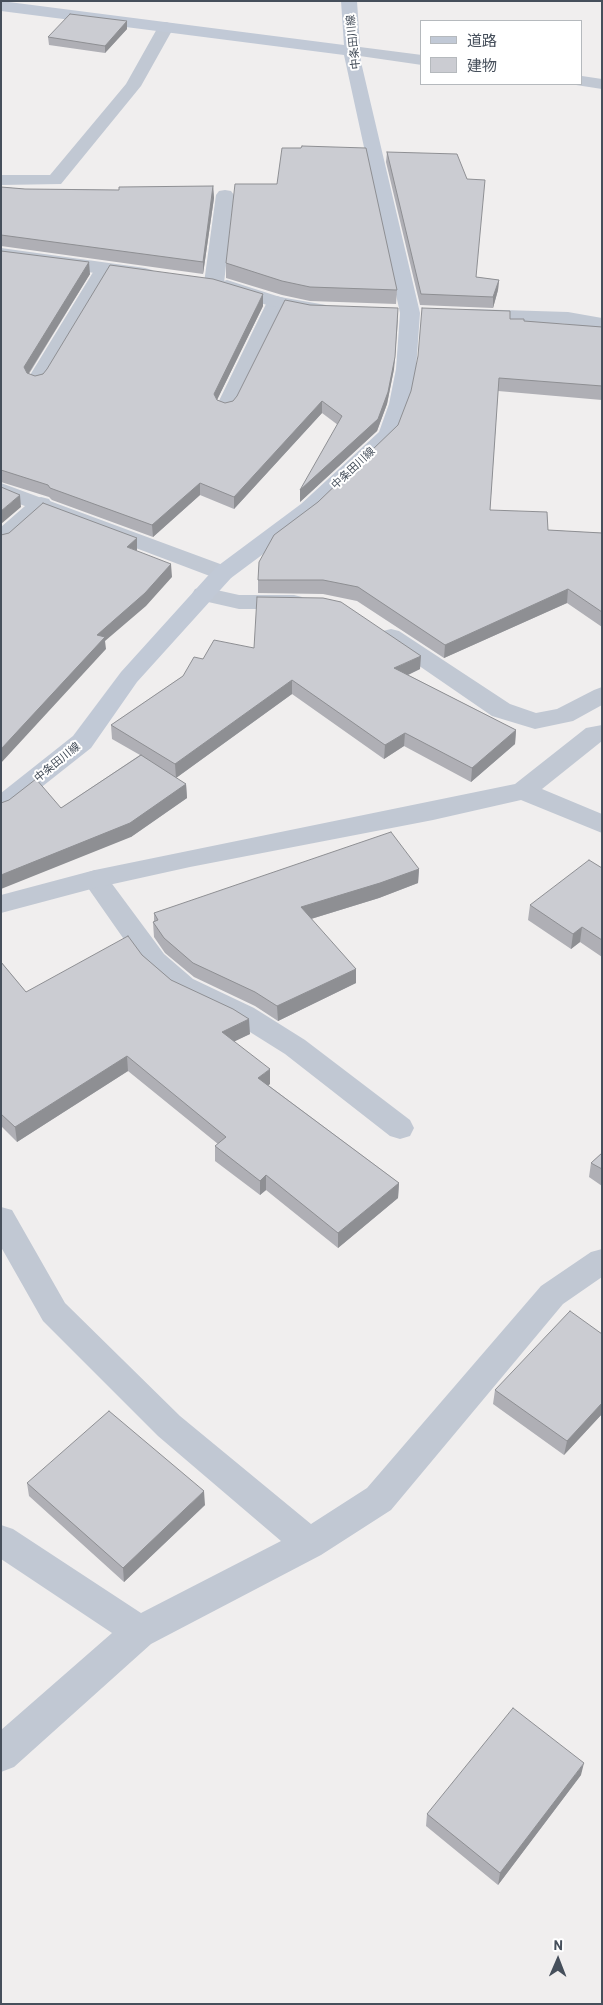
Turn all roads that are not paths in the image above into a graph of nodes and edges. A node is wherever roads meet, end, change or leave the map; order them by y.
1 (349, 1) edge
2 (1, 6) edge
3 (166, 27) junction
4 (352, 51) junction
5 (420, 60) edge
6 (583, 81) edge
7 (602, 84) edge
8 (1, 180) edge
9 (225, 195) dead end
10 (1, 254) edge
11 (104, 269) junction
12 (162, 276) edge
13 (277, 302) junction
14 (337, 310) edge
15 (450, 314) edge
16 (602, 324) edge
17 (38, 380) edge
18 (226, 407) edge
19 (1, 489) edge
20 (41, 504) junction
21 (1, 539) edge
22 (223, 573) junction
23 (203, 594) junction
24 (314, 603) edge
25 (373, 624) edge
26 (602, 695) edge
27 (602, 732) edge
28 (522, 791) junction
29 (1, 806) edge
30 (602, 824) edge
31 (94, 879) junction
32 (1, 904) edge
33 (400, 1128) dead end
34 (1, 1219) edge
35 (602, 1262) edge
36 (1, 1540) edge
37 (309, 1544) junction
38 (139, 1632) junction
39 (1, 1754) edge

1 - 4 main road, 中条田川線
2 - 3 main road
3 - 4 main road
3 - 8 street
4 - 5 street
4 - 22 main road, 中条田川線
6 - 7 street
9 - 13 street
10 - 11 street
11 - 12 street
11 - 17 street
13 - 14 street
13 - 18 street
15 - 16 street
19 - 20 street
20 - 21 street
20 - 22 street
22 - 23 main road, 中条田川線
23 - 24 street
23 - 29 main road, 中条田川線
25 - 26 street
27 - 28 street
28 - 30 street
28 - 31 street
31 - 32 street
31 - 33 street
34 - 37 street
35 - 37 street
36 - 38 street
37 - 38 street
38 - 39 street

